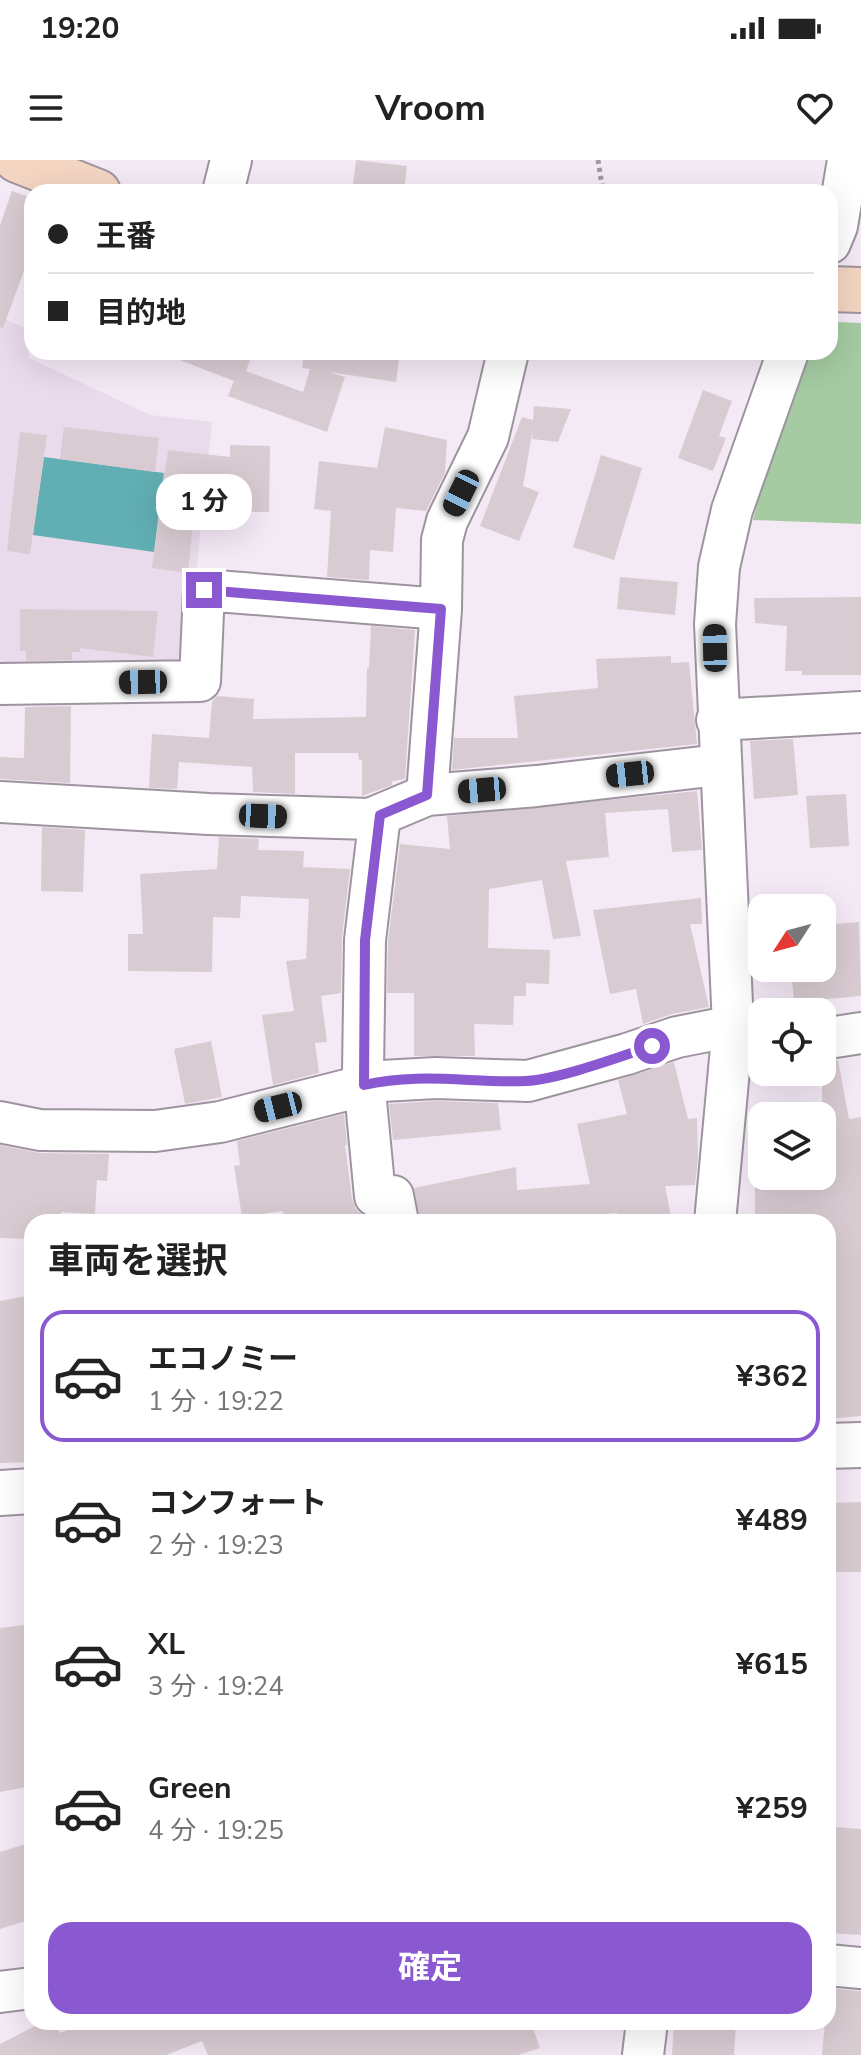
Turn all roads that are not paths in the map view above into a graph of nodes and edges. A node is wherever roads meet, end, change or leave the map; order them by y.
1 (17, 160) edge
2 (231, 160) edge
3 (848, 160) edge
4 (78, 184) edge
5 (225, 184) edge
6 (838, 220) edge
7 (838, 289) edge
8 (861, 290) edge
9 (506, 360) edge
10 (785, 360) edge
11 (441, 609) junction
12 (0, 684) edge
13 (861, 712) edge
14 (717, 720) junction
15 (719, 765) junction
16 (427, 795) junction
17 (0, 802) edge
18 (380, 815) junction
19 (861, 1033) edge
20 (836, 1037) edge
21 (742, 1043) edge
22 (364, 1085) junction
23 (0, 1122) edge
24 (396, 1214) edge
25 (716, 1214) edge
26 (861, 1445) edge
27 (836, 1446) edge
28 (24, 1492) edge
29 (0, 1493) edge
30 (836, 1966) edge
31 (861, 1968) edge
32 (24, 1989) edge
33 (0, 1992) edge
34 (646, 2030) edge
35 (643, 2055) edge

1 - 4 main road
2 - 5 street
3 - 6 street
7 - 8 main road
9 - 11 street
10 - 14 street
11 - 12 street
11 - 16 street
13 - 14 street
14 - 15 street
15 - 16 street
15 - 21 street
16 - 18 street
17 - 18 street
18 - 22 street
19 - 20 street
21 - 22 street
21 - 25 street
22 - 23 street
22 - 24 street
26 - 27 street
28 - 29 street
30 - 31 street
32 - 33 street
34 - 35 street

